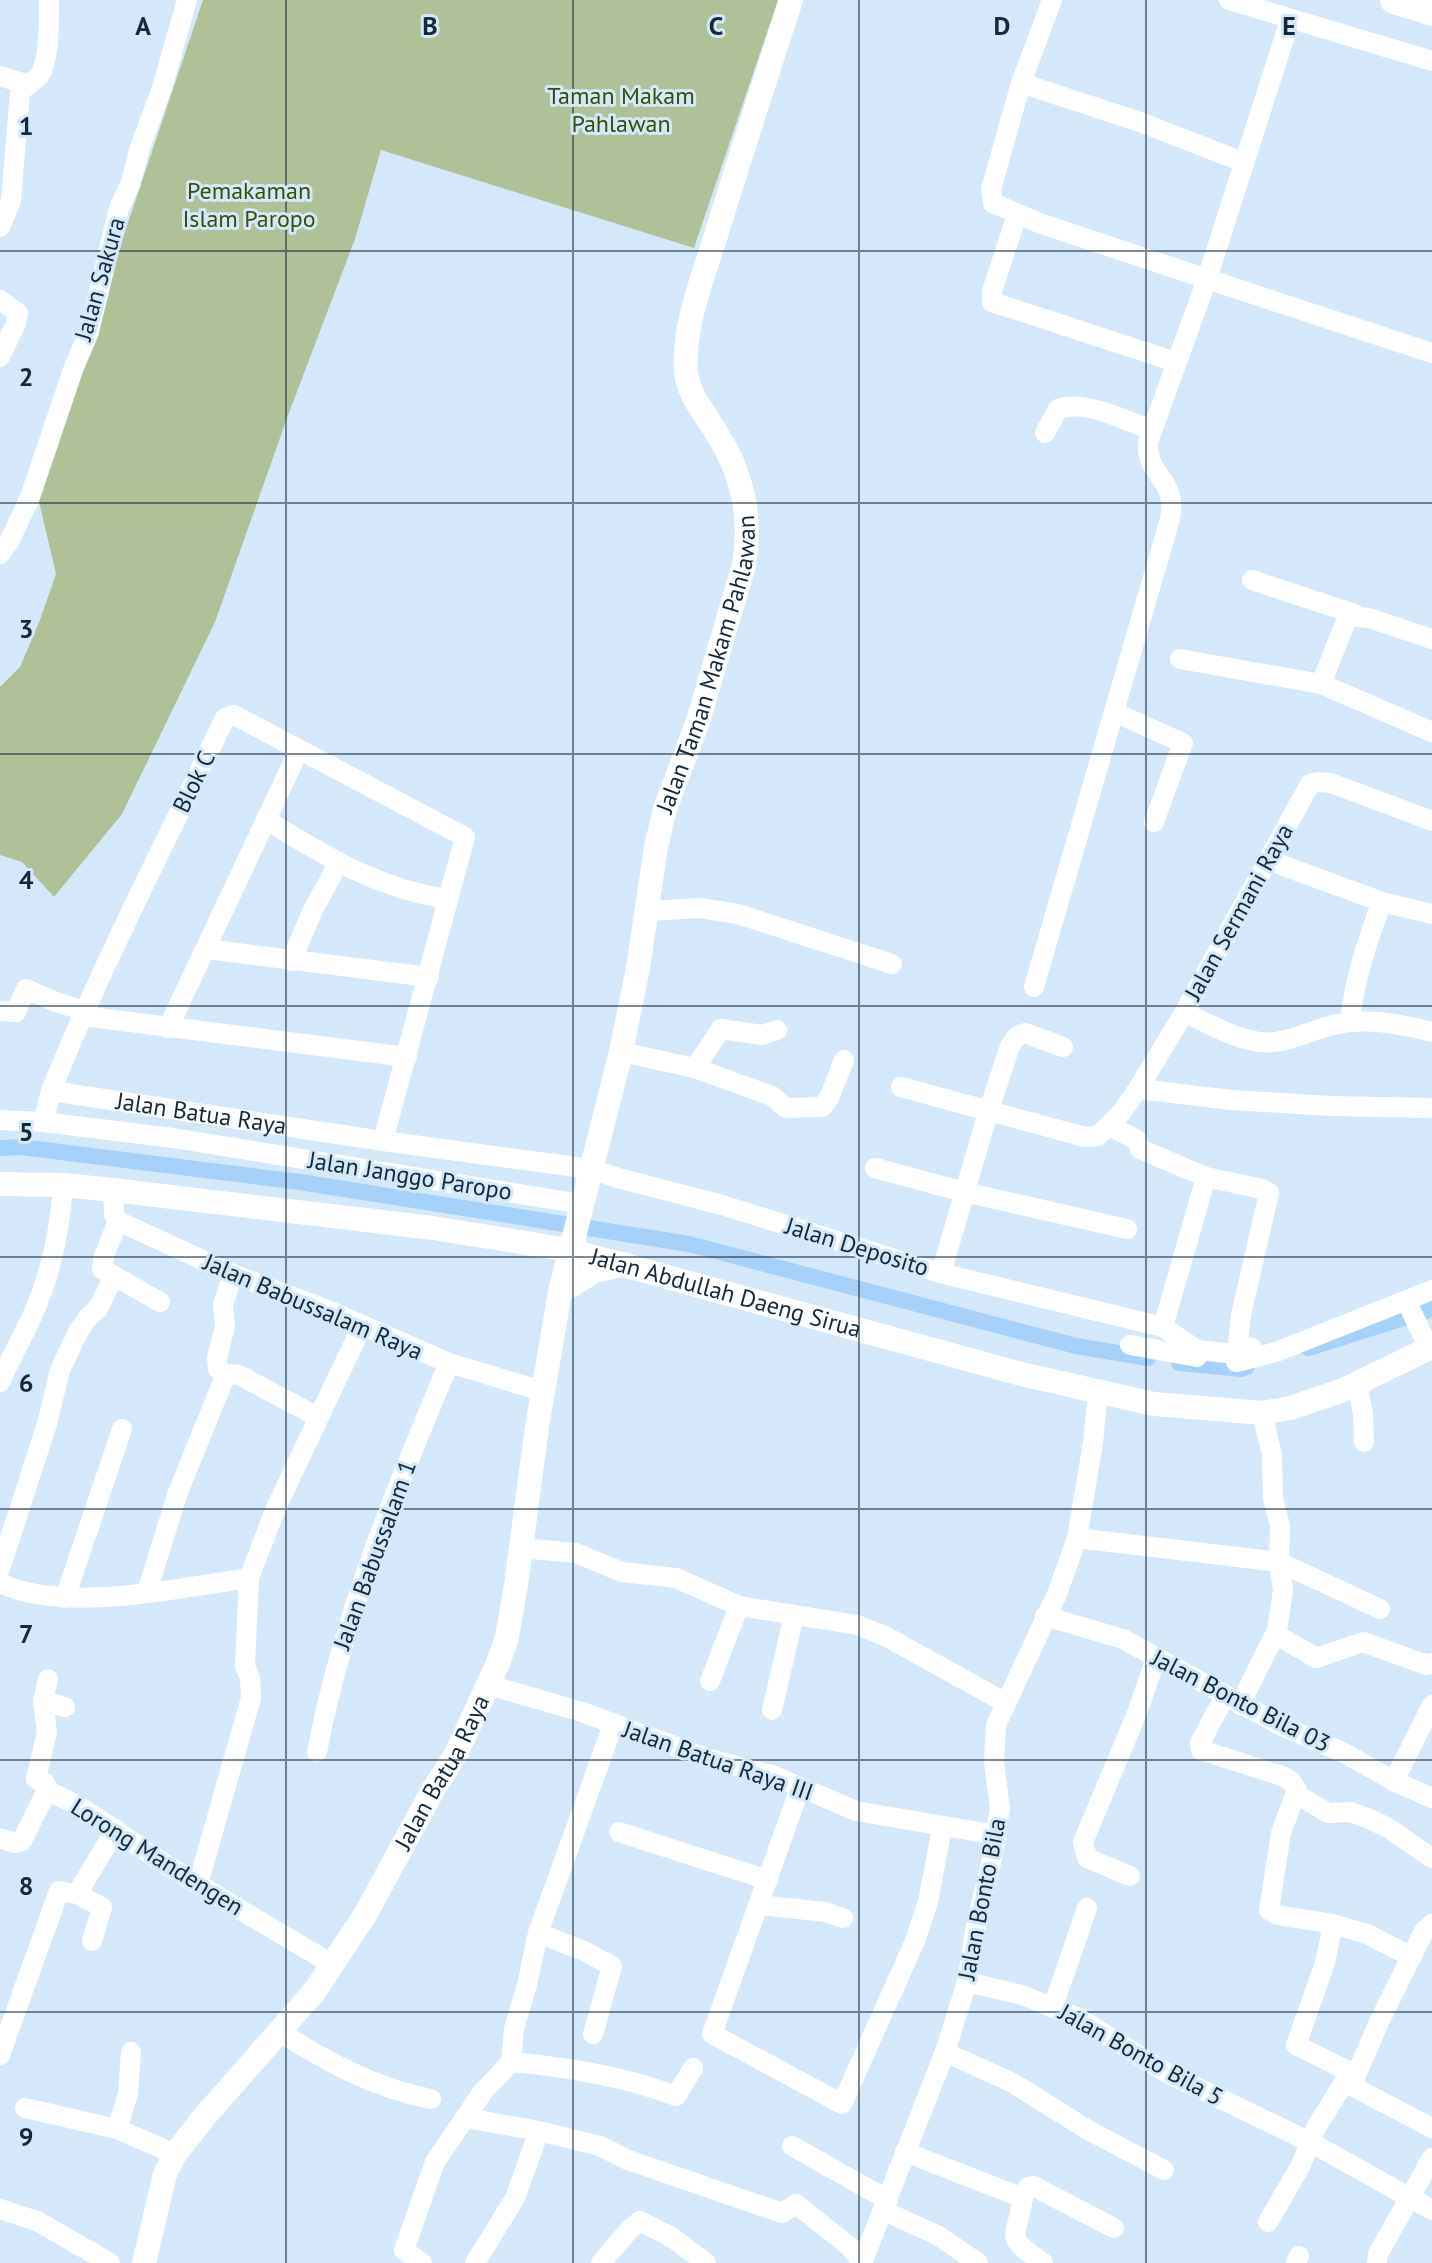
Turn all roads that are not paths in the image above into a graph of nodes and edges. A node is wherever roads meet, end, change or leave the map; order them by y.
1 (49, 0) edge
2 (187, 0) edge
3 (791, 0) edge
4 (1052, 0) edge
5 (1229, 0) edge
6 (1394, 0) edge
7 (1432, 12) edge
8 (1290, 20) junction
9 (1432, 61) edge
10 (0, 76) edge
11 (1021, 83) junction
12 (26, 84) junction
13 (1243, 162) junction
14 (1017, 215) junction
15 (1, 221) edge
16 (1207, 279) junction
17 (0, 300) edge
18 (1432, 353) edge
19 (0, 357) edge
20 (1176, 362) junction
21 (1152, 430) junction
22 (1045, 433) dead end
23 (0, 554) edge
24 (1252, 580) dead end
25 (1350, 616) junction
26 (1432, 639) edge
27 (1180, 659) dead end
28 (1321, 684) junction
29 (1114, 712) junction
30 (1432, 732) edge
31 (299, 750) junction
32 (266, 820) junction
33 (1432, 821) edge
34 (1154, 822) dead end
35 (1268, 860) junction
36 (338, 864) junction
37 (447, 899) junction
38 (1382, 902) junction
39 (648, 911) junction
40 (1432, 914) edge
41 (206, 949) junction
42 (291, 961) junction
43 (892, 964) dead end
44 (429, 977) junction
45 (1034, 987) dead end
46 (0, 1011) edge
47 (84, 1013) junction
48 (1184, 1013) junction
49 (1350, 1022) junction
50 (168, 1028) junction
51 (777, 1030) dead end
52 (1432, 1032) edge
53 (1063, 1047) dead end
54 (621, 1052) junction
55 (407, 1057) junction
56 (844, 1060) dead end
57 (695, 1068) junction
58 (901, 1087) dead end
59 (1138, 1089) junction
60 (51, 1091) junction
61 (1432, 1108) edge
62 (988, 1113) junction
63 (0, 1120) edge
64 (43, 1122) junction
65 (1110, 1126) junction
66 (383, 1141) junction
67 (875, 1168) dead end
68 (591, 1169) junction
69 (1206, 1177) junction
70 (0, 1184) edge
71 (63, 1185) junction
72 (113, 1190) junction
73 (964, 1192) junction
74 (581, 1207) junction
75 (118, 1221) junction
76 (1127, 1229) dead end
77 (570, 1246) junction
78 (628, 1264) junction
79 (941, 1273) junction
80 (233, 1274) junction
81 (113, 1278) junction
82 (1432, 1290) edge
83 (560, 1292) junction
84 (160, 1302) dead end
85 (1410, 1307) junction
86 (362, 1326) junction
87 (1158, 1327) junction
88 (1429, 1345) edge
89 (1241, 1354) junction
90 (449, 1363) junction
91 (226, 1374) junction
92 (0, 1382) edge
93 (1357, 1384) junction
94 (542, 1391) junction
95 (1098, 1391) junction
96 (1262, 1413) junction
97 (318, 1417) junction
98 (122, 1429) dead end
99 (1364, 1442) dead end
100 (1077, 1538) junction
101 (521, 1548) junction
102 (1279, 1562) junction
103 (0, 1569) edge
104 (249, 1578) junction
105 (0, 1583) edge
106 (147, 1592) junction
107 (65, 1598) junction
108 (739, 1606) junction
109 (1380, 1609) dead end
110 (794, 1615) junction
111 (1045, 1616) junction
112 (1275, 1634) junction
113 (1156, 1658) junction
114 (1431, 1665) edge
115 (48, 1679) dead end
116 (710, 1681) dead end
117 (489, 1685) junction
118 (1232, 1700) junction
119 (43, 1701) junction
120 (1006, 1703) junction
121 (1432, 1705) edge
122 (65, 1707) dead end
123 (772, 1710) dead end
124 (613, 1725) junction
125 (317, 1752) dead end
126 (1394, 1781) junction
127 (800, 1788) junction
128 (50, 1792) junction
129 (1296, 1794) junction
130 (1432, 1798) edge
131 (942, 1828) junction
132 (116, 1829) junction
133 (619, 1832) dead end
134 (997, 1835) junction
135 (0, 1838) edge
136 (1432, 1858) edge
137 (1130, 1876) dead end
138 (768, 1880) junction
139 (198, 1884) junction
140 (77, 1894) junction
141 (759, 1905) junction
142 (1087, 1908) dead end
143 (843, 1918) dead end
144 (1333, 1924) junction
145 (1432, 1924) edge
146 (538, 1933) junction
147 (92, 1941) dead end
148 (1412, 1957) junction
149 (332, 1964) junction
150 (967, 1982) junction
151 (1053, 2007) junction
152 (279, 2032) junction
153 (593, 2034) dead end
154 (2, 2047) edge
155 (131, 2052) dead end
156 (945, 2052) junction
157 (511, 2062) junction
158 (693, 2068) dead end
159 (1354, 2080) junction
160 (431, 2099) dead end
161 (25, 2108) dead end
162 (466, 2118) junction
163 (1432, 2128) edge
164 (117, 2129) junction
165 (539, 2131) junction
166 (1310, 2142) junction
167 (792, 2146) dead end
168 (905, 2152) junction
169 (175, 2154) junction
170 (1432, 2158) edge
171 (1164, 2170) dead end
172 (1023, 2198) junction
173 (1411, 2199) junction
174 (886, 2205) junction
175 (0, 2209) edge
176 (1432, 2210) edge
177 (1268, 2222) dead end
178 (1114, 2228) dead end
179 (697, 2261) edge
180 (110, 2263) edge
181 (144, 2263) edge
182 (422, 2263) edge
183 (475, 2263) edge
184 (601, 2263) edge
185 (862, 2263) edge
186 (978, 2263) edge
187 (1043, 2263) edge
188 (1377, 2263) edge

1 - 12 street
2 - 23 street, Jalan Sakura
3 - 39 main road, Jalan Taman Makam Pahlawan
4 - 11 street
5 - 8 street
6 - 7 highway
8 - 9 street
8 - 13 street
10 - 12 street
11 - 13 street
11 - 14 street
12 - 15 street
13 - 16 street
14 - 16 street
14 - 20 street
16 - 18 street
16 - 20 street
17 - 19 street
20 - 21 street
21 - 22 street
21 - 29 street
24 - 25 street
25 - 26 street
25 - 28 street
27 - 28 street
28 - 30 street
29 - 34 street
29 - 45 street
31 - 32 street
31 - 37 street, Blok C
31 - 47 street, Blok C
32 - 36 street
32 - 41 street
33 - 35 street, Jalan Sermani Raya
35 - 38 street
35 - 48 street, Jalan Sermani Raya
36 - 37 street
36 - 42 street
37 - 44 street
38 - 40 street
38 - 49 street
39 - 43 street
39 - 54 main road, Jalan Taman Makam Pahlawan
41 - 42 street
41 - 50 street
42 - 44 street
44 - 55 street
46 - 47 street
47 - 50 street
47 - 60 street, Blok C
48 - 49 street
48 - 59 street, Jalan Sermani Raya
49 - 52 street
50 - 55 street
51 - 57 street
53 - 62 street
54 - 57 street
54 - 68 main road, Jalan Taman Makam Pahlawan
55 - 66 street
56 - 57 street
58 - 62 street
59 - 61 street
59 - 65 street, Jalan Sermani Raya
60 - 64 street
60 - 66 street, Jalan Batua Raya
62 - 65 street, Jalan Sermani Raya
62 - 73 street
63 - 64 street, Jalan Janggo Paropo
64 - 74 street, Jalan Janggo Paropo
65 - 69 street
66 - 68 street, Jalan Batua Raya
67 - 73 street
68 - 74 main road, Jalan Taman Makam Pahlawan
68 - 79 street, Jalan Deposito
69 - 87 street
69 - 89 street
70 - 71 main road, Jalan Abdullah Daeng Sirua
71 - 72 main road, Jalan Abdullah Daeng Sirua
71 - 92 street
72 - 75 street
72 - 77 main road, Jalan Abdullah Daeng Sirua
73 - 76 street
73 - 79 street
74 - 77 main road, Jalan Batua Raya
75 - 80 street, Jalan Babussalam Raya
75 - 81 street
77 - 78 main road, Jalan Abdullah Daeng Sirua
77 - 83 main road, Jalan Batua Raya
78 - 83 main road
78 - 95 main road, Jalan Abdullah Daeng Sirua
79 - 87 street, Jalan Deposito
80 - 86 street, Jalan Babussalam Raya
80 - 91 street
81 - 84 street
81 - 103 street
82 - 85 street
83 - 94 main road, Jalan Batua Raya
85 - 88 street
85 - 89 street
86 - 90 street, Jalan Babussalam Raya
86 - 97 street
87 - 89 street
87 - 89 street
88 - 93 main road, Jalan Abdullah Daeng Sirua
90 - 94 street, Jalan Babussalam Raya
90 - 125 street, Jalan Babussalam 1
91 - 97 street
91 - 106 street
93 - 96 main road, Jalan Abdullah Daeng Sirua
93 - 99 street
94 - 101 main road, Jalan Batua Raya
95 - 96 main road, Jalan Abdullah Daeng Sirua
95 - 100 street, Jalan Bonto Bila
96 - 102 street
97 - 104 street
98 - 107 street
100 - 102 street
100 - 111 street, Jalan Bonto Bila
101 - 108 street
101 - 117 main road, Jalan Batua Raya
102 - 109 street
102 - 112 street
104 - 106 street
104 - 139 street
105 - 107 street
106 - 107 street
108 - 110 street
108 - 116 street
110 - 120 street
110 - 123 street
111 - 113 street, Jalan Bonto Bila 03
111 - 120 street, Jalan Bonto Bila
112 - 114 street
112 - 118 street
113 - 118 street, Jalan Bonto Bila 03
113 - 137 street
115 - 119 street
117 - 124 street, Jalan Batua Raya III
117 - 149 main road, Jalan Batua Raya
118 - 126 street, Jalan Bonto Bila 03
118 - 129 street
119 - 122 street
119 - 128 street
120 - 134 street, Jalan Bonto Bila
121 - 126 street
124 - 127 street, Jalan Batua Raya III
124 - 146 street
126 - 130 street, Jalan Bonto Bila 03
127 - 131 street, Jalan Batua Raya III
127 - 138 street
128 - 132 street, Lorong Mandengen
128 - 135 street, Lorong Mandengen
129 - 136 street
129 - 144 street
131 - 134 street, Jalan Batua Raya III
131 - 141 street
132 - 139 street, Lorong Mandengen
132 - 140 street
133 - 138 street
134 - 150 street, Jalan Bonto Bila
138 - 141 street
139 - 149 street, Lorong Mandengen
140 - 147 street
140 - 154 street
141 - 143 street
142 - 151 street
144 - 148 street
144 - 159 street
145 - 148 street
146 - 153 street
146 - 157 street
148 - 159 street
149 - 152 main road, Jalan Batua Raya
150 - 151 street, Jalan Bonto Bila 5
150 - 156 street, Jalan Bonto Bila
151 - 166 street, Jalan Bonto Bila 5
152 - 160 street
152 - 169 main road, Jalan Batua Raya
155 - 164 street
156 - 168 street, Jalan Bonto Bila
156 - 171 street
157 - 158 street
157 - 162 street
159 - 163 street
159 - 166 street
161 - 164 street
162 - 165 street
162 - 182 street
164 - 169 street
165 - 183 street
165 - 185 street
166 - 173 street, Jalan Bonto Bila 5
166 - 177 street
167 - 174 street
168 - 172 street
168 - 174 street, Jalan Bonto Bila
169 - 181 main road, Jalan Batua Raya
170 - 173 street
172 - 178 street
172 - 187 street
173 - 176 street, Jalan Bonto Bila 5
173 - 188 street
174 - 185 street, Jalan Bonto Bila
174 - 186 street
175 - 180 street
179 - 184 street

